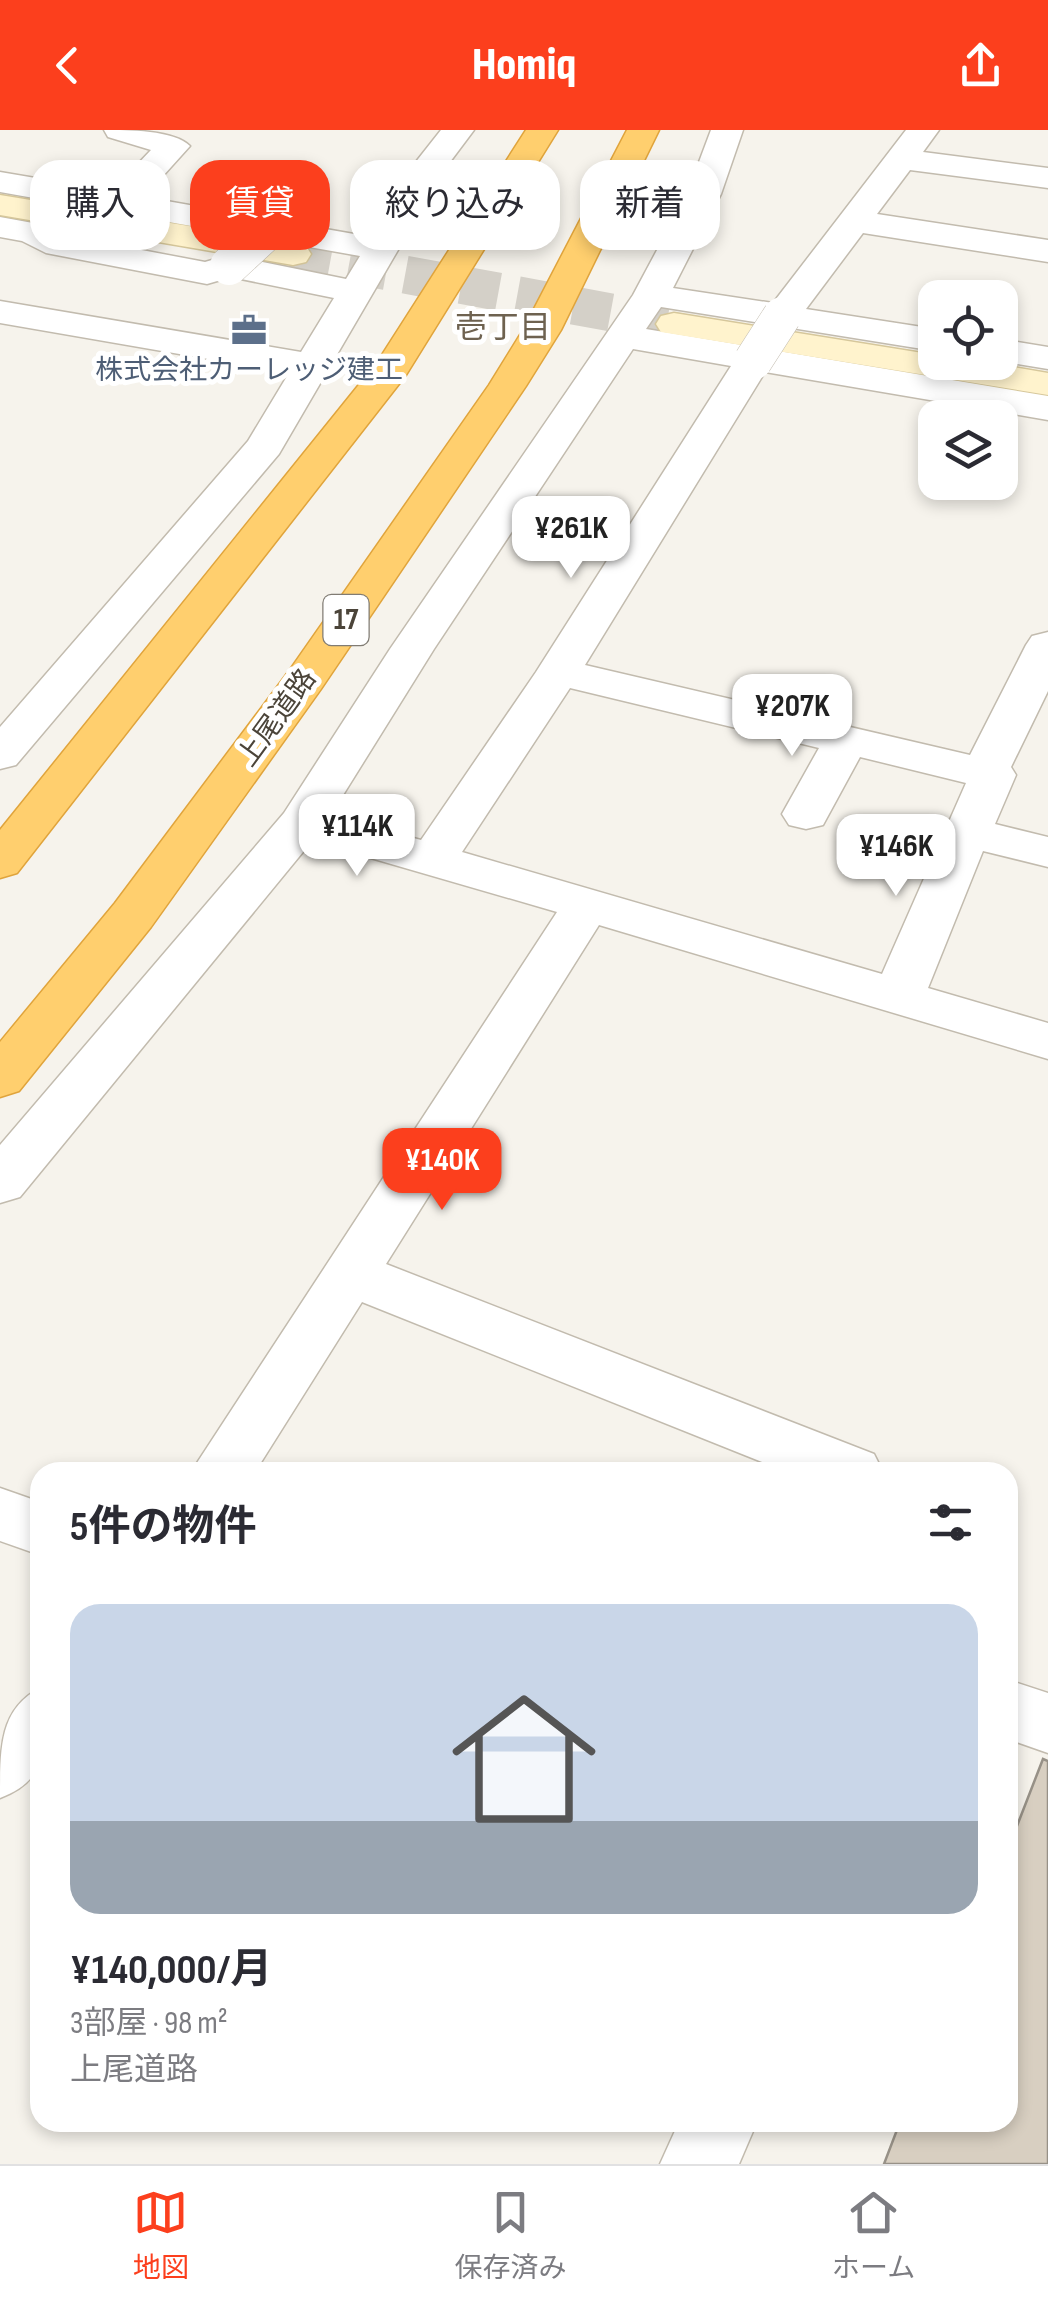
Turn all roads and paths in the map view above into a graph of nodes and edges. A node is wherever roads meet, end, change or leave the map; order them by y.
1 (120, 130) edge
2 (458, 130) edge
3 (542, 130) edge
4 (643, 130) edge
5 (727, 130) edge
6 (923, 130) edge
7 (901, 159) junction
8 (160, 160) edge
9 (434, 160) edge
10 (1048, 178) edge
11 (0, 182) edge
12 (30, 187) edge
13 (0, 204) edge
14 (854, 221) junction
15 (0, 227) edge
16 (190, 229) edge
17 (263, 250) tunnel mouth
18 (380, 250) edge
19 (1048, 250) edge
20 (230, 266) junction
21 (354, 290) junction
22 (662, 309) junction
23 (0, 312) edge
24 (782, 316) junction
25 (621, 336) junction
26 (918, 337) edge
27 (1018, 353) edge
28 (1048, 358) edge
29 (753, 361) junction
30 (314, 366) junction
31 (1048, 384) edge
32 (1048, 408) edge
33 (1048, 645) edge
34 (558, 672) junction
35 (846, 740) junction
36 (0, 755) edge
37 (985, 773) junction
38 (806, 814) dead end
39 (301, 823) junction
40 (967, 832) junction
41 (1048, 852) edge
42 (433, 858) junction
43 (0, 862) edge
44 (587, 906) junction
45 (898, 997) junction
46 (1048, 1041) edge
47 (0, 1078) edge
48 (0, 1183) edge
49 (352, 1274) junction
50 (229, 1462) edge
51 (827, 1462) edge
52 (0, 1514) edge
53 (30, 1525) edge
54 (1018, 1714) edge
55 (1048, 1724) edge
56 (30, 1730) edge
57 (0, 1766) edge
58 (713, 2132) edge
59 (699, 2164) edge

1 - 8 street
2 - 9 street
3 - 43 highway
4 - 47 highway, 上尾道路 / 17
5 - 22 street
6 - 7 street
7 - 10 street
7 - 14 street
11 - 12 street
13 - 16 street
14 - 19 street
14 - 24 street
15 - 20 street
17 - 20 street, bridge
18 - 21 street
20 - 21 street
21 - 30 street
22 - 24 street
22 - 25 street
22 - 31 street
23 - 30 street
24 - 26 street
24 - 29 street, bridge
25 - 29 street
25 - 39 street
27 - 28 street
29 - 32 street
29 - 34 street
30 - 36 street
33 - 37 street
34 - 35 street
34 - 42 street
35 - 37 street
35 - 38 street
37 - 40 street
39 - 42 street
39 - 48 street
40 - 41 street
40 - 45 street
42 - 44 street
44 - 45 street
44 - 49 street
45 - 46 street
49 - 50 street
49 - 51 street
52 - 53 street
54 - 55 street
56 - 57 street
58 - 59 street

